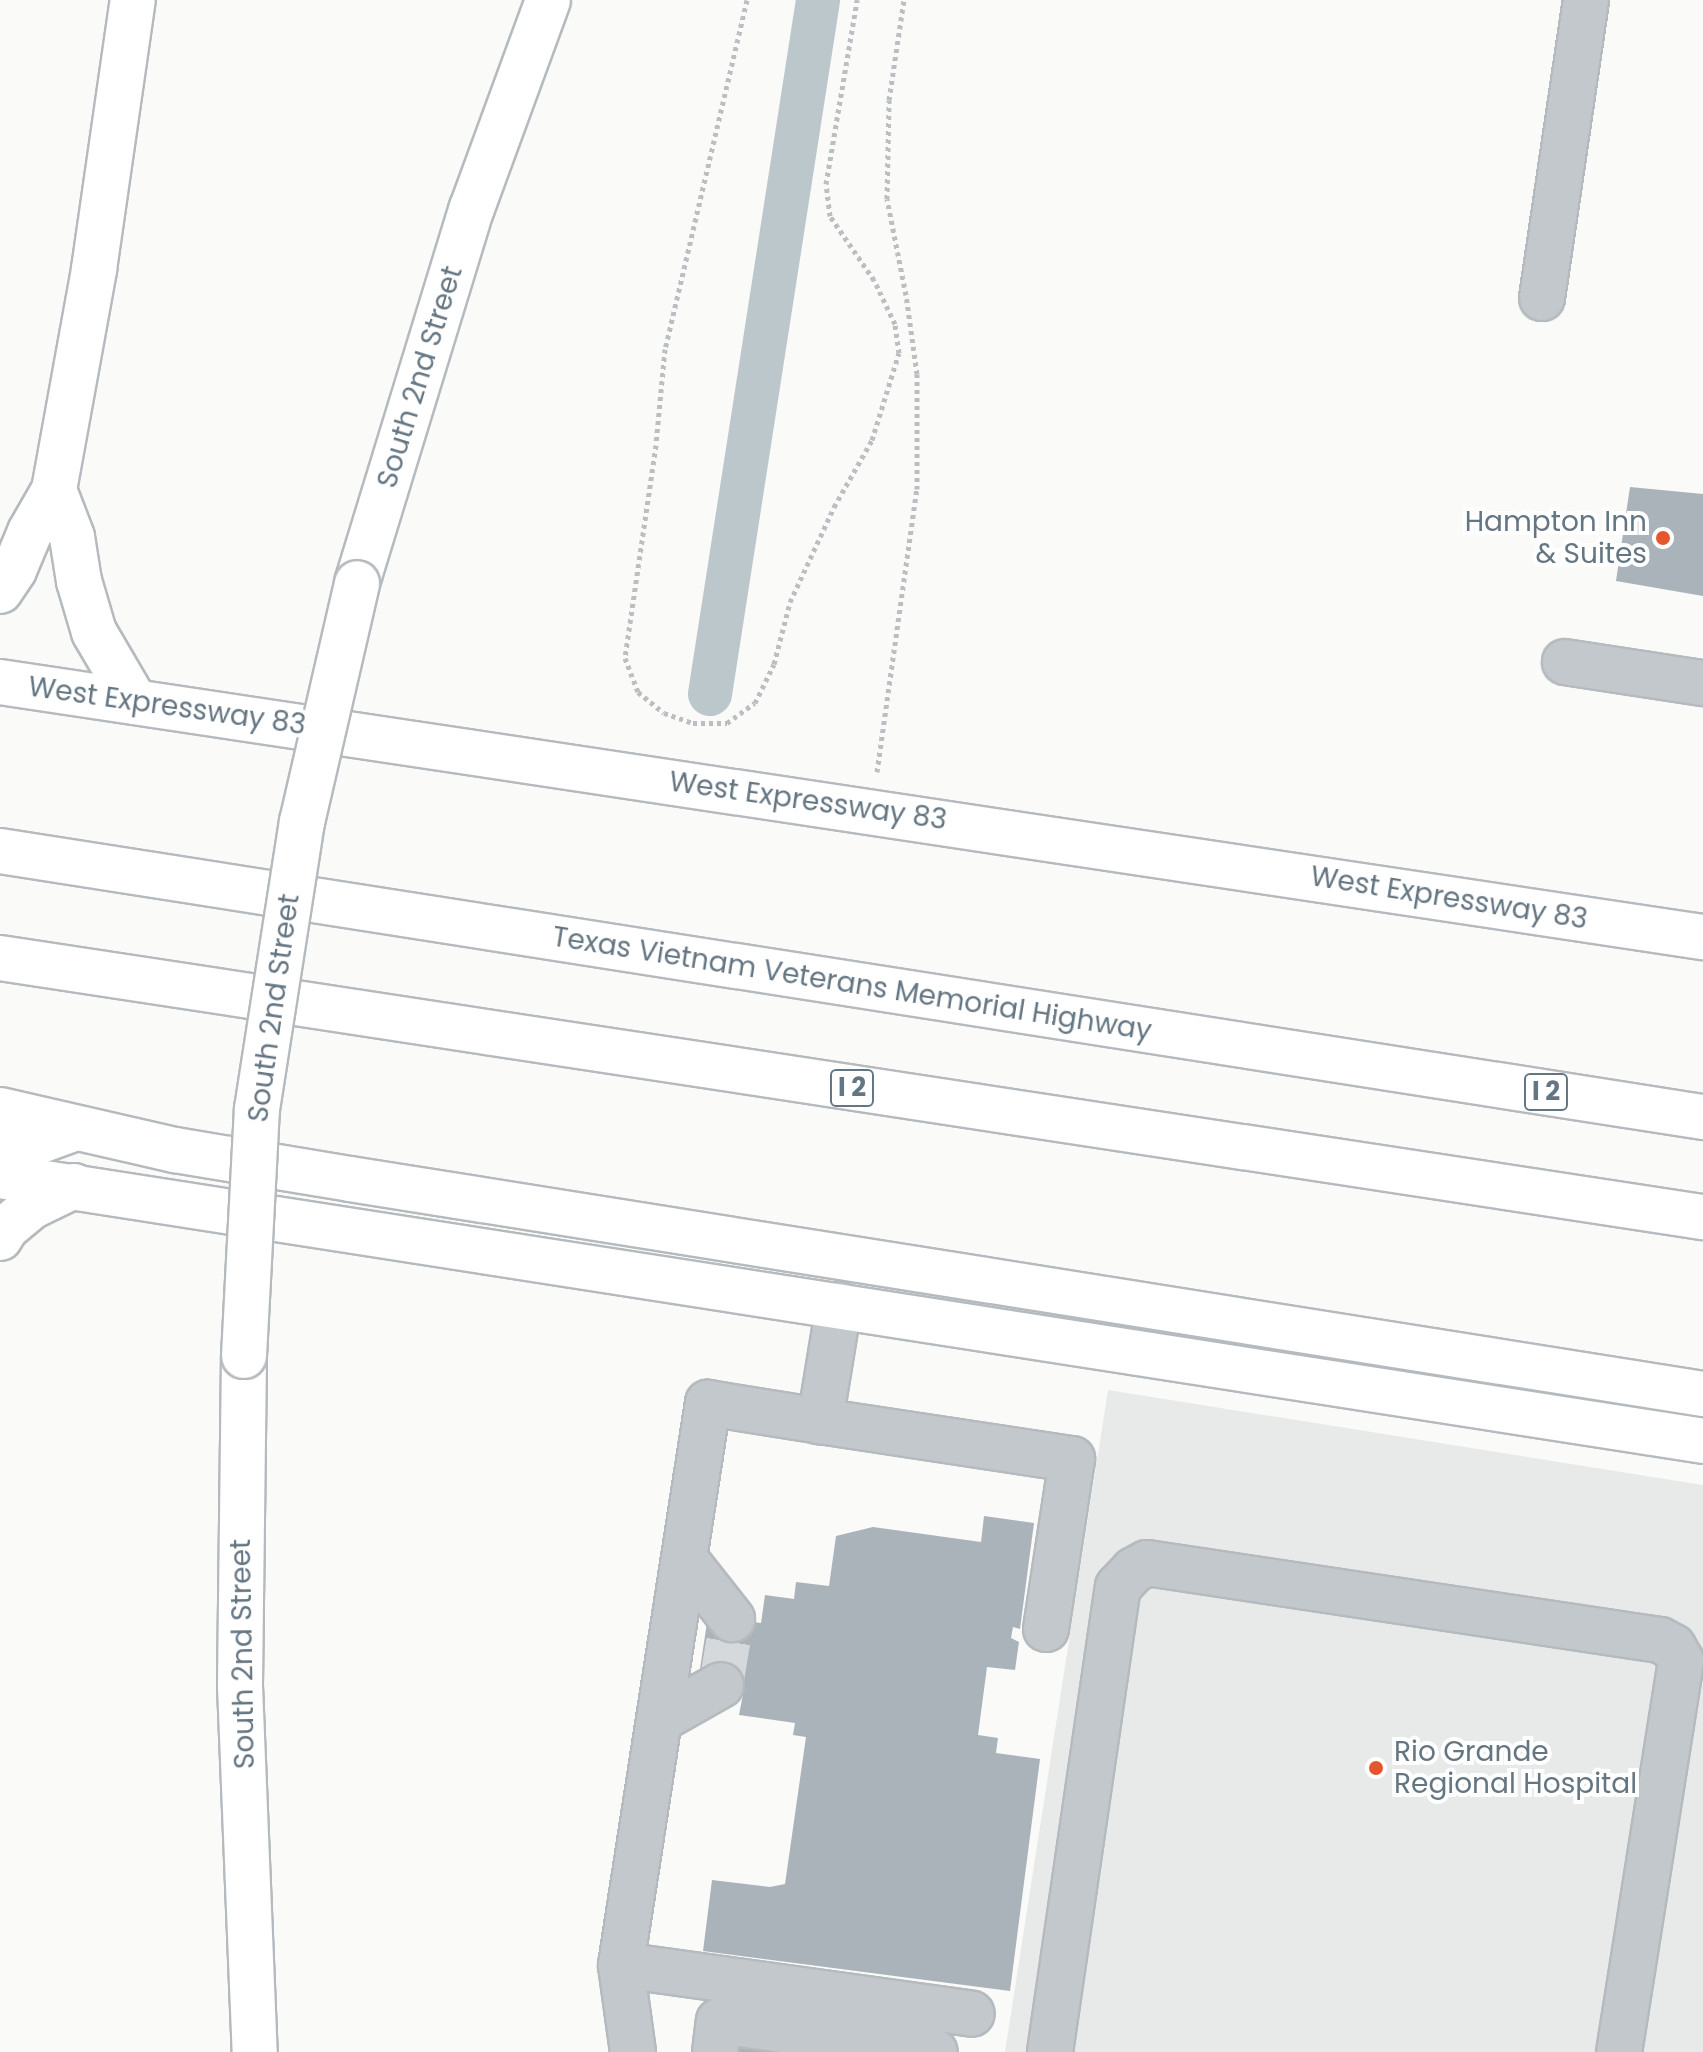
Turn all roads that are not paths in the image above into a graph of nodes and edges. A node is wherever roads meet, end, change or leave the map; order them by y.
1 (133, 0) edge
2 (548, 0) edge
3 (1586, 0) edge
4 (1542, 298) dead end
5 (54, 490) junction
6 (0, 591) edge
7 (1565, 662) dead end
8 (0, 682) edge
9 (1703, 683) edge
10 (135, 702) junction
11 (0, 851) edge
12 (1703, 937) edge
13 (0, 958) edge
14 (0, 1110) edge
15 (1703, 1117) edge
16 (76, 1128) junction
17 (0, 1152) edge
18 (0, 1176) edge
19 (74, 1186) junction
20 (1703, 1217) edge
21 (0, 1238) edge
22 (839, 1305) junction
23 (1703, 1394) edge
24 (820, 1421) junction
25 (1703, 1441) edge
26 (684, 1558) junction
27 (732, 1619) dead end
28 (1046, 1629) dead end
29 (721, 1685) dead end
30 (659, 1720) junction
31 (621, 1965) junction
32 (972, 2014) dead end
33 (255, 2052) edge
34 (633, 2052) edge
35 (715, 2052) edge
36 (935, 2052) edge
37 (1050, 2052) edge
38 (1619, 2052) edge

1 - 5 main road
2 - 33 main road, South 2nd Street, bridge
3 - 4 lane
5 - 6 main road
5 - 10 main road
7 - 9 lane
8 - 10 main road, West Expressway 83
10 - 12 main road, West Expressway 83
11 - 15 main road, Texas Vietnam Veterans Memorial Highway / I 2
13 - 20 main road, I 2
14 - 16 main road
16 - 17 main road
16 - 23 main road
18 - 19 main road
19 - 21 main road
19 - 22 main road
22 - 24 lane
22 - 25 main road
24 - 26 lane
24 - 28 lane
26 - 27 lane
26 - 30 lane
29 - 30 lane
30 - 31 lane
31 - 32 lane
31 - 34 lane
35 - 36 lane
37 - 38 lane

